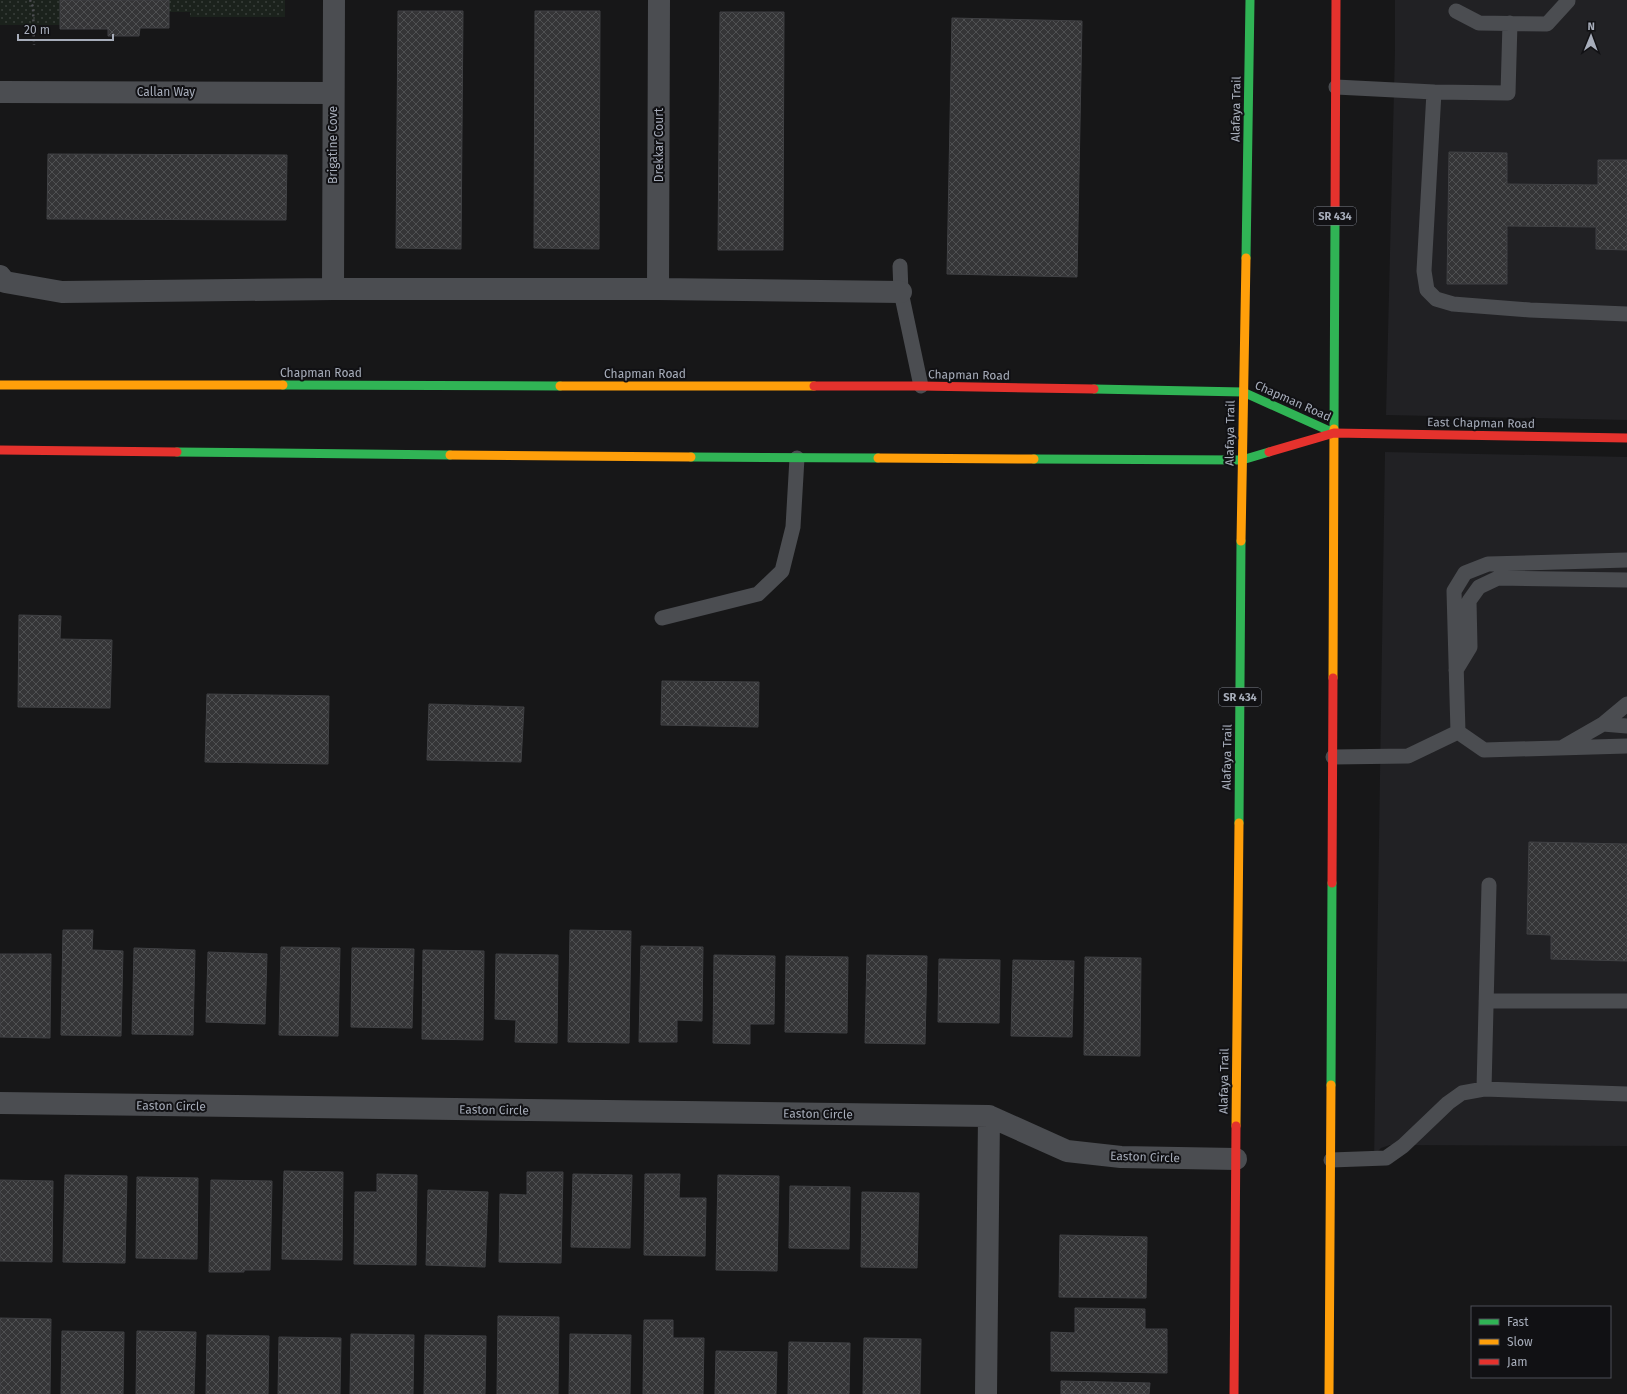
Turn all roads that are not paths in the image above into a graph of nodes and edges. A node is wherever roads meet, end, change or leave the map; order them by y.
1 (334, 0) edge
2 (659, 0) edge
3 (1250, 0) edge
4 (1336, 0) edge
5 (1568, 1) edge
6 (1456, 11) dead end
7 (1510, 24) junction
8 (1336, 88) junction
9 (0, 92) edge
10 (1434, 92) junction
11 (333, 93) junction
12 (900, 266) dead end
13 (0, 276) edge
14 (333, 289) junction
15 (658, 289) junction
16 (901, 292) junction
17 (1627, 314) edge
18 (0, 385) edge
19 (921, 386) junction
20 (1243, 392) junction
21 (1334, 433) junction
22 (1627, 438) edge
23 (0, 450) edge
24 (796, 458) junction
25 (1242, 460) junction
26 (1627, 560) edge
27 (1627, 580) edge
28 (662, 618) dead end
29 (1456, 670) junction
30 (1627, 704) edge
31 (1604, 724) junction
32 (1627, 726) edge
33 (1458, 732) junction
34 (1627, 746) edge
35 (1560, 748) junction
36 (1333, 757) junction
37 (1489, 884) dead end
38 (1486, 1001) junction
39 (1627, 1001) edge
40 (1484, 1089) junction
41 (1627, 1094) edge
42 (0, 1103) edge
43 (989, 1116) junction
44 (1236, 1159) junction
45 (1331, 1160) junction
46 (986, 1394) edge
47 (1234, 1394) edge
48 (1329, 1394) edge

1 - 11 street, Brigatine Cove
2 - 15 street, Drekkar Court
3 - 20 street, Alafaya Trail / SR 434
4 - 8 street, SR 434
5 - 7 lane
6 - 7 lane
7 - 10 lane
8 - 10 lane
8 - 21 street, SR 434
9 - 11 street, Callan Way
10 - 17 lane
11 - 14 street, Brigatine Cove
12 - 16 lane
13 - 14 street
14 - 15 street
15 - 16 street
16 - 19 lane
18 - 19 street, Chapman Road
19 - 20 street, Chapman Road
20 - 21 street, Chapman Road
20 - 25 street, Alafaya Trail / SR 434
21 - 22 street, East Chapman Road
21 - 25 street, Chapman Road
21 - 36 street, SR 434
23 - 24 street, Chapman Road
24 - 25 street, Chapman Road
24 - 28 lane
25 - 44 street, Alafaya Trail / SR 434
26 - 29 lane
27 - 29 lane
29 - 33 lane
30 - 31 lane
31 - 32 lane
31 - 35 lane
33 - 35 lane
33 - 36 lane
34 - 35 lane
36 - 45 street, SR 434
37 - 38 lane
38 - 39 lane
38 - 40 lane
40 - 41 lane
40 - 45 lane
42 - 43 street, Easton Circle
43 - 44 street, Easton Circle
43 - 46 street
44 - 47 street, Alafaya Trail / SR 434
45 - 48 street, SR 434

